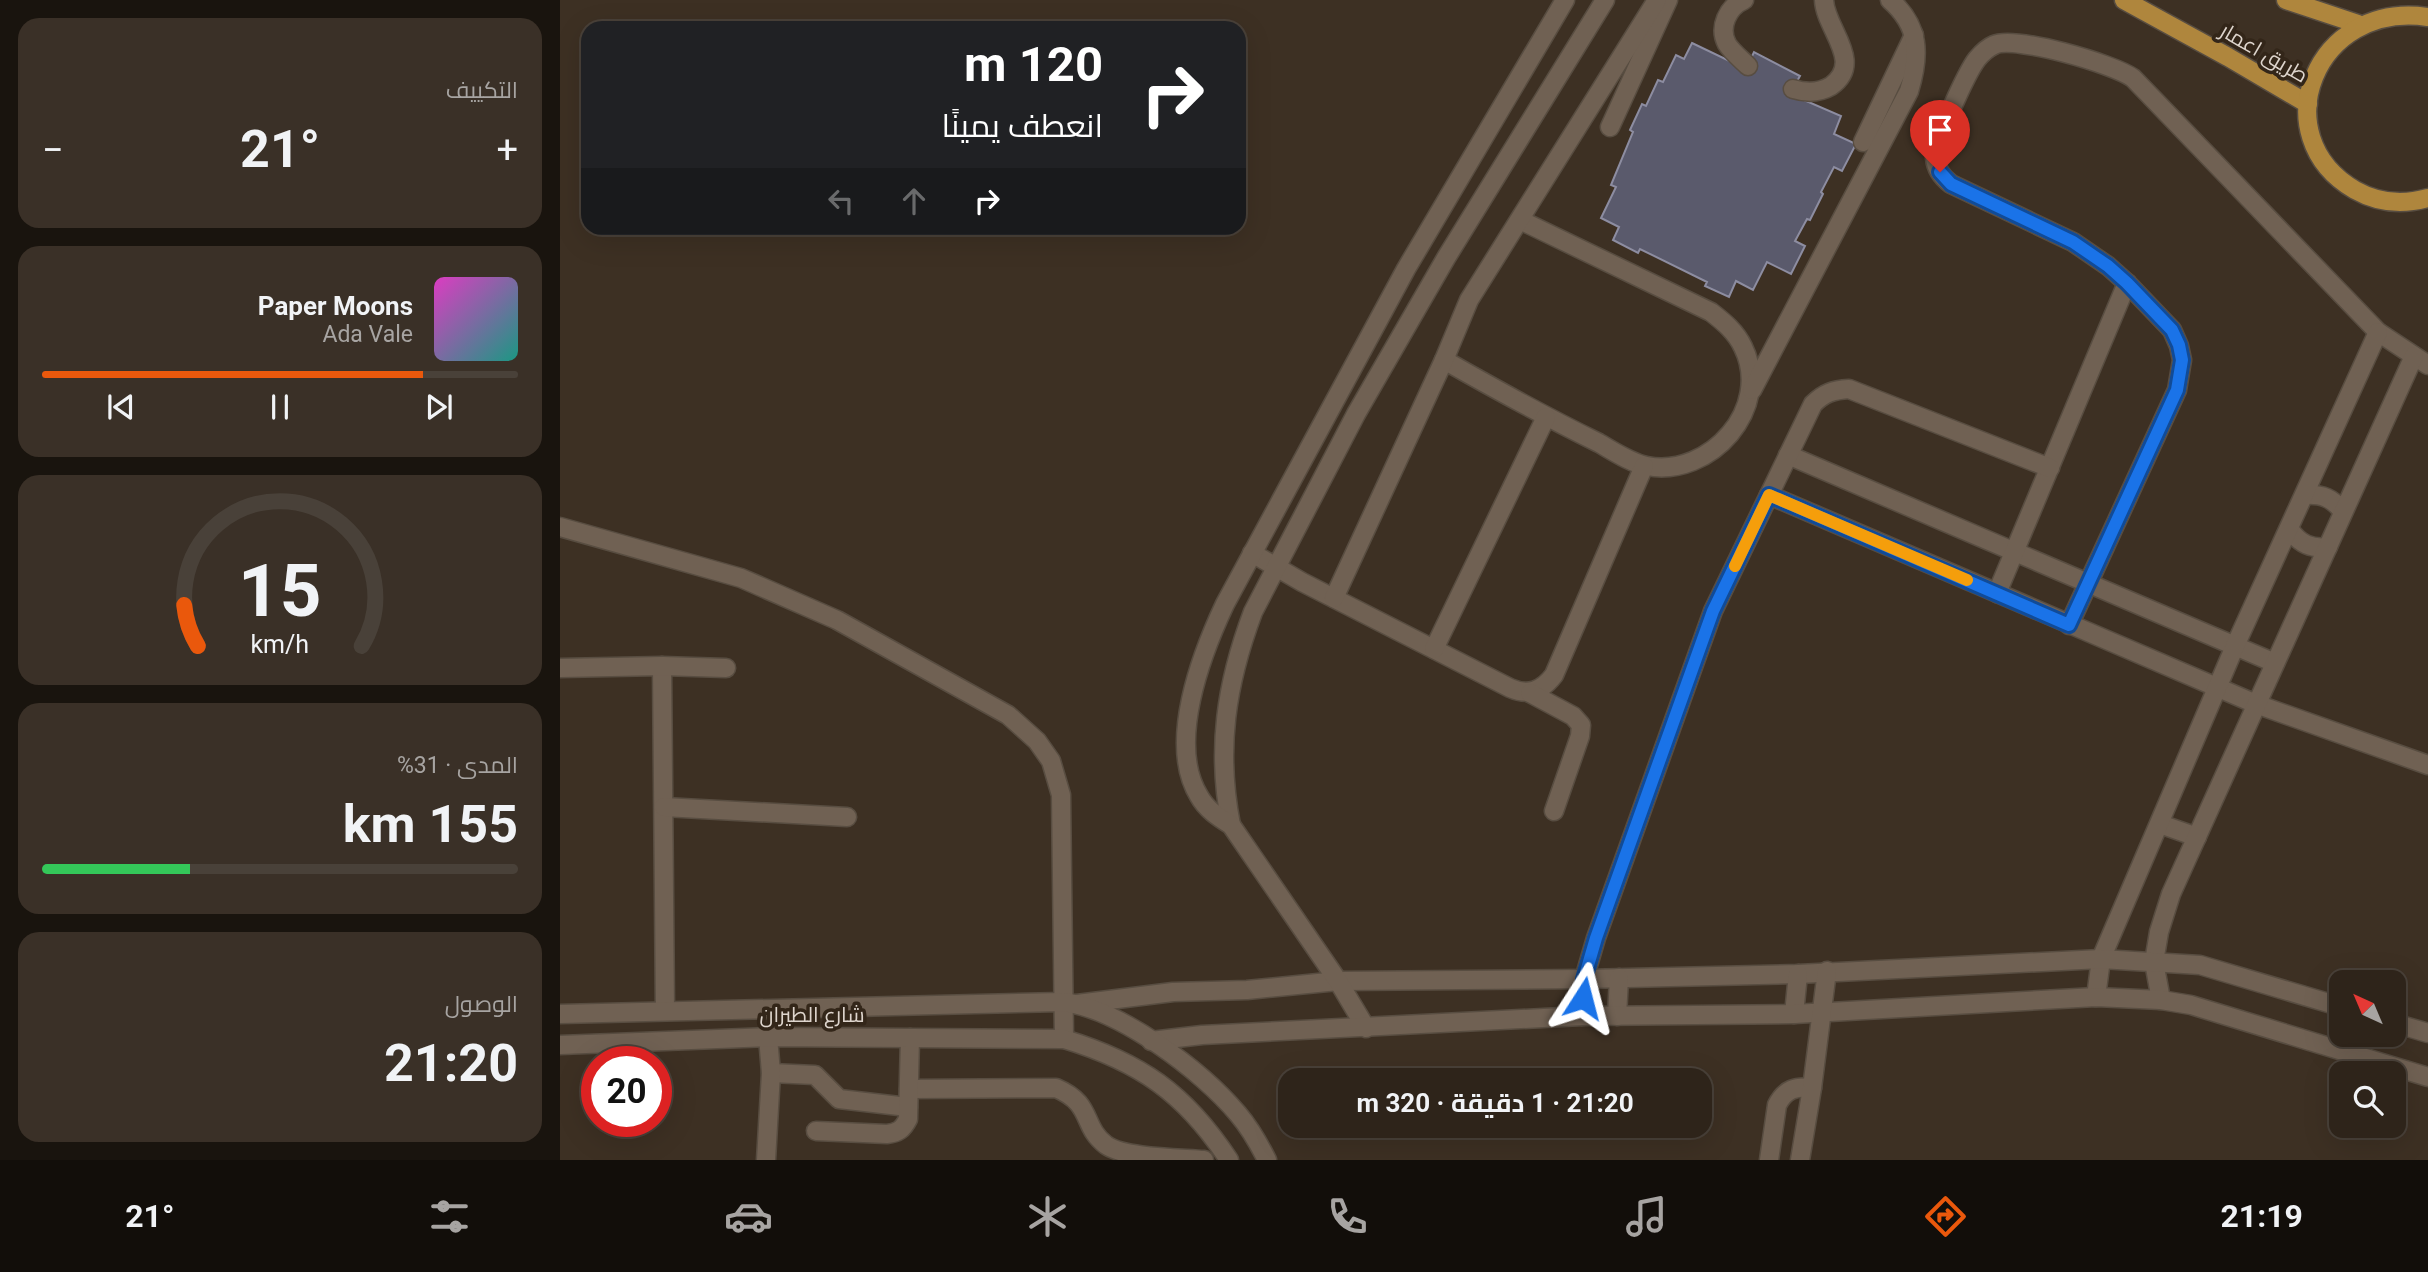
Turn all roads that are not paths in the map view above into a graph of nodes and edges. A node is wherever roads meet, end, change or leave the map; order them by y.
1 (1565, 0) edge
2 (1605, 0) edge
3 (1657, 0) edge
4 (1668, 0) edge
5 (1744, 0) edge
6 (1824, 0) edge
7 (1890, 0) edge
8 (2124, 0) edge
9 (2286, 0) edge
10 (2428, 17) edge
11 (2358, 24) junction
12 (1914, 35) junction
13 (1748, 66) dead end
14 (1793, 89) dead end
15 (2308, 104) junction
16 (1610, 127) dead end
17 (1863, 142) dead end
18 (2428, 198) edge
19 (1520, 220) junction
20 (1422, 243) junction
21 (1446, 258) junction
22 (2127, 283) junction
23 (2378, 332) junction
24 (1444, 360) junction
25 (2421, 360) edge
26 (1748, 397) junction
27 (1546, 417) junction
28 (1788, 455) junction
29 (1644, 466) junction
30 (2050, 468) junction
31 (1769, 495) junction
32 (2305, 495) junction
33 (2343, 512) junction
34 (560, 527) edge
35 (2290, 530) junction
36 (2328, 547) junction
37 (1252, 553) junction
38 (2015, 553) junction
39 (1276, 567) junction
40 (2088, 583) junction
41 (1997, 593) junction
42 (1334, 598) junction
43 (2069, 625) junction
44 (2235, 646) junction
45 (1434, 649) junction
46 (2275, 663) junction
47 (662, 666) junction
48 (560, 668) edge
49 (726, 668) dead end
50 (2218, 687) junction
51 (1530, 692) junction
52 (2256, 704) junction
53 (2428, 765) edge
54 (664, 807) junction
55 (1554, 811) dead end
56 (847, 817) dead end
57 (2160, 824) junction
58 (1231, 825) junction
59 (2197, 837) junction
60 (2101, 959) junction
61 (2154, 962) junction
62 (1827, 971) junction
63 (1798, 974) junction
64 (1619, 978) junction
65 (1584, 979) junction
66 (1338, 981) junction
67 (2096, 997) junction
68 (2161, 1000) junction
69 (1069, 1003) junction
70 (2329, 1003) edge
71 (664, 1011) junction
72 (1822, 1011) junction
73 (560, 1014) edge
74 (1794, 1014) junction
75 (1582, 1016) junction
76 (1618, 1016) junction
77 (2406, 1027) edge
78 (1366, 1028) junction
79 (2428, 1033) edge
80 (768, 1037) junction
81 (910, 1038) junction
82 (1063, 1039) junction
83 (1150, 1041) junction
84 (560, 1045) edge
85 (771, 1073) junction
86 (2428, 1077) edge
87 (1812, 1088) junction
88 (908, 1098) junction
89 (816, 1131) dead end
90 (766, 1160) edge
91 (1204, 1160) edge
92 (1229, 1160) edge
93 (1267, 1160) edge
94 (1769, 1160) edge
95 (1800, 1160) edge

1 - 20 street
2 - 21 street
3 - 19 street
4 - 16 street
5 - 13 street
6 - 14 street
7 - 12 street
8 - 15 main road, طريق اعمار
9 - 11 main road
10 - 11 main road
11 - 15 main road
12 - 17 street
12 - 26 street
15 - 18 main road
19 - 24 street
19 - 26 street
20 - 21 street
20 - 37 street
21 - 39 street
22 - 23 street
22 - 30 street
22 - 40 street
23 - 25 street
23 - 32 street
24 - 27 street
24 - 42 street
25 - 33 street
26 - 29 street
27 - 29 street
27 - 45 street
28 - 30 street
28 - 31 street
28 - 38 street
29 - 51 street
30 - 38 street
31 - 41 street
31 - 65 street
32 - 33 street
32 - 35 street
33 - 36 street
34 - 69 street
35 - 36 street
35 - 44 street
36 - 46 street
37 - 39 street
37 - 58 street
38 - 40 street
38 - 41 street
39 - 42 street
39 - 58 street
40 - 43 street
40 - 44 street
41 - 43 street
42 - 45 street
43 - 50 street
44 - 46 street
44 - 50 street
45 - 51 street
46 - 52 street
47 - 48 street
47 - 49 street
47 - 54 street
50 - 52 street
50 - 57 street
51 - 55 street
52 - 53 street
52 - 59 street
54 - 56 street
54 - 71 street
57 - 59 street
57 - 60 street
58 - 66 street
59 - 61 street
60 - 61 street, شارع الطيران
60 - 62 street, شارع الطيران
60 - 67 street
61 - 68 street
61 - 70 street, شارع الطيران
62 - 63 street, شارع الطيران
62 - 72 street
63 - 64 street, شارع الطيران
63 - 74 street
64 - 65 street, شارع الطيران
64 - 76 street
65 - 66 street, شارع الطيران
65 - 75 street
66 - 69 street, شارع الطيران
66 - 78 street
67 - 68 street
67 - 72 street
68 - 86 street
69 - 71 street, شارع الطيران
69 - 82 street
69 - 83 street
71 - 73 street, شارع الطيران
72 - 74 street
72 - 87 street
74 - 76 street
75 - 76 street
75 - 78 street
77 - 79 street
78 - 83 street
80 - 81 street, شارع الطيران
80 - 84 street, شارع الطيران
80 - 85 street
81 - 82 street, شارع الطيران
81 - 88 street
82 - 92 street, شارع الطيران
83 - 93 street
85 - 88 street
85 - 90 street
87 - 94 street
87 - 95 street
88 - 89 street
88 - 91 street

